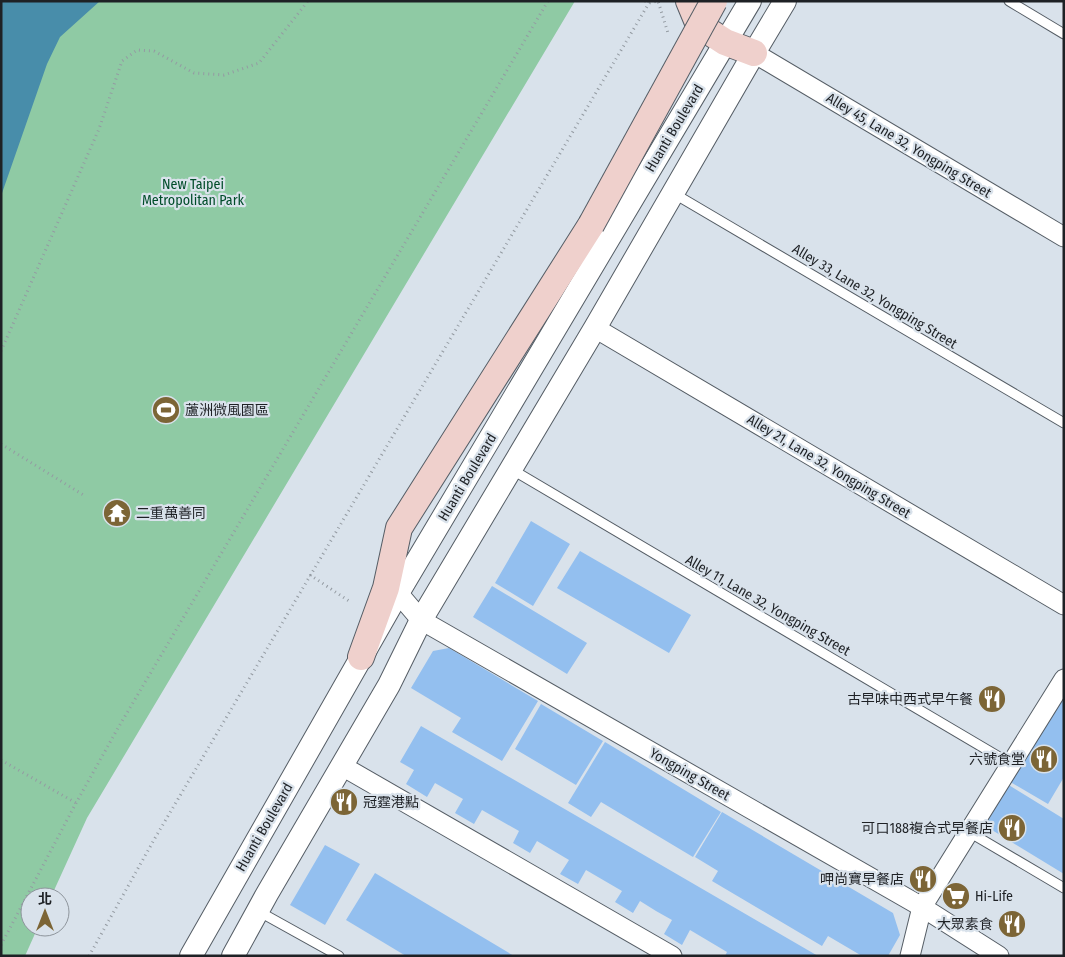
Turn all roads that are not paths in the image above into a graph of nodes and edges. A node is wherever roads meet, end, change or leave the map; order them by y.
1 (689, 1) edge
2 (714, 1) edge
3 (750, 1) edge
4 (785, 1) edge
5 (1009, 1) edge
6 (1064, 34) edge
7 (726, 42) junction
8 (754, 53) junction
9 (673, 192) junction
10 (1064, 236) edge
11 (595, 328) junction
12 (1064, 423) edge
13 (511, 469) junction
14 (392, 591) junction
15 (1064, 605) edge
16 (421, 620) junction
17 (361, 657) joint
18 (1064, 678) edge
19 (1011, 764) junction
20 (342, 766) junction
21 (969, 832) junction
22 (1064, 888) edge
23 (922, 907) junction
24 (258, 911) junction
25 (191, 956) edge
26 (233, 956) edge
27 (339, 956) edge
28 (672, 956) edge
29 (910, 956) edge
30 (999, 956) edge

1 - 7 main road
2 - 14 main road, bridge
3 - 7 street, Huanti Boulevard
4 - 8 street
5 - 6 lane
7 - 8 main road
7 - 14 street, Huanti Boulevard
8 - 9 street
8 - 10 street, Alley 45, Lane 32, Yongping Street
9 - 11 street
9 - 12 lane, Alley 33, Lane 32, Yongping Street
11 - 13 street
11 - 15 street, Alley 21, Lane 32, Yongping Street
13 - 16 street
13 - 19 lane, Alley 11, Lane 32, Yongping Street
14 - 16 street, Yongping Street
14 - 17 main road
16 - 20 street
16 - 23 street, Yongping Street
17 - 25 street, Huanti Boulevard
18 - 19 street
19 - 21 street
20 - 24 street
20 - 28 street
21 - 22 lane
21 - 23 street
23 - 29 street
23 - 30 street, Yongping Street
24 - 26 street
24 - 27 lane

